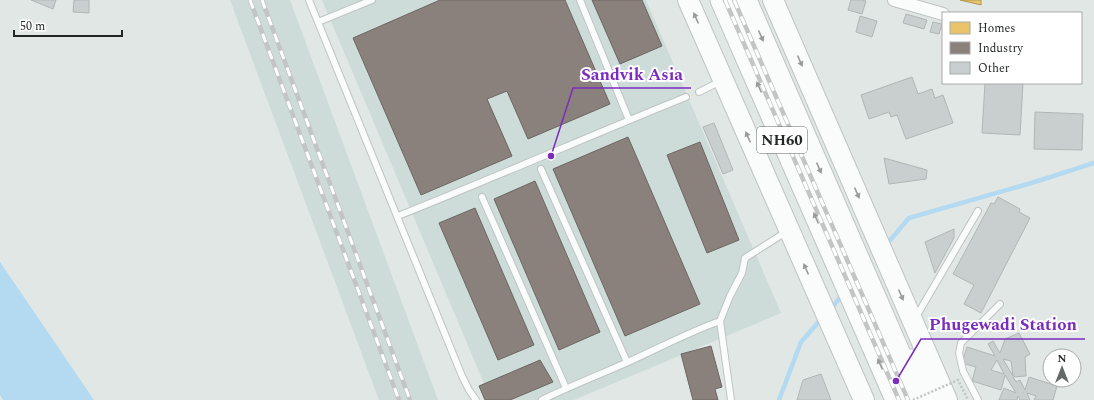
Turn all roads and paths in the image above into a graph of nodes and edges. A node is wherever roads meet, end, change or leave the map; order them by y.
1 (309, 0) edge
2 (372, 0) edge
3 (580, 0) edge
4 (688, 0) edge
5 (721, 0) edge
6 (746, 0) edge
7 (773, 0) edge
8 (894, 0) edge
9 (942, 14) edge
10 (318, 22) junction
11 (723, 81) junction
12 (699, 92) dead end
13 (686, 97) dead end
14 (629, 120) junction
15 (541, 169) dead end
16 (482, 197) dead end
17 (978, 211) dead end
18 (398, 216) junction
19 (789, 231) junction
20 (1000, 304) dead end
21 (720, 321) junction
22 (913, 322) junction
23 (891, 332) junction
24 (627, 362) junction
25 (566, 388) junction
26 (476, 400) edge
27 (542, 400) edge
28 (731, 400) edge
29 (864, 400) edge
30 (896, 400) edge
31 (913, 400) edge
32 (920, 400) edge
33 (942, 400) edge
34 (947, 400) edge
35 (968, 400) edge
36 (978, 400) edge

1 - 10 lane
2 - 10 lane
3 - 14 lane
11 -> 4 main road
30 -> 5 highway, NH60
6 -> 23 highway, NH60
7 -> 22 main road
8 - 9 street
10 - 18 lane
11 - 12 lane
19 -> 11 main road
13 - 14 lane
14 - 18 lane
15 - 24 lane
16 - 25 lane
17 - 22 lane
18 - 26 lane
19 - 21 lane
29 -> 19 main road
20 - 36 lane
21 - 24 lane
21 - 28 lane
22 - 34 main road
23 - 32 highway, NH60
23 - 33 highway
24 - 25 lane
25 - 27 lane
31 - 35 path, bridge

